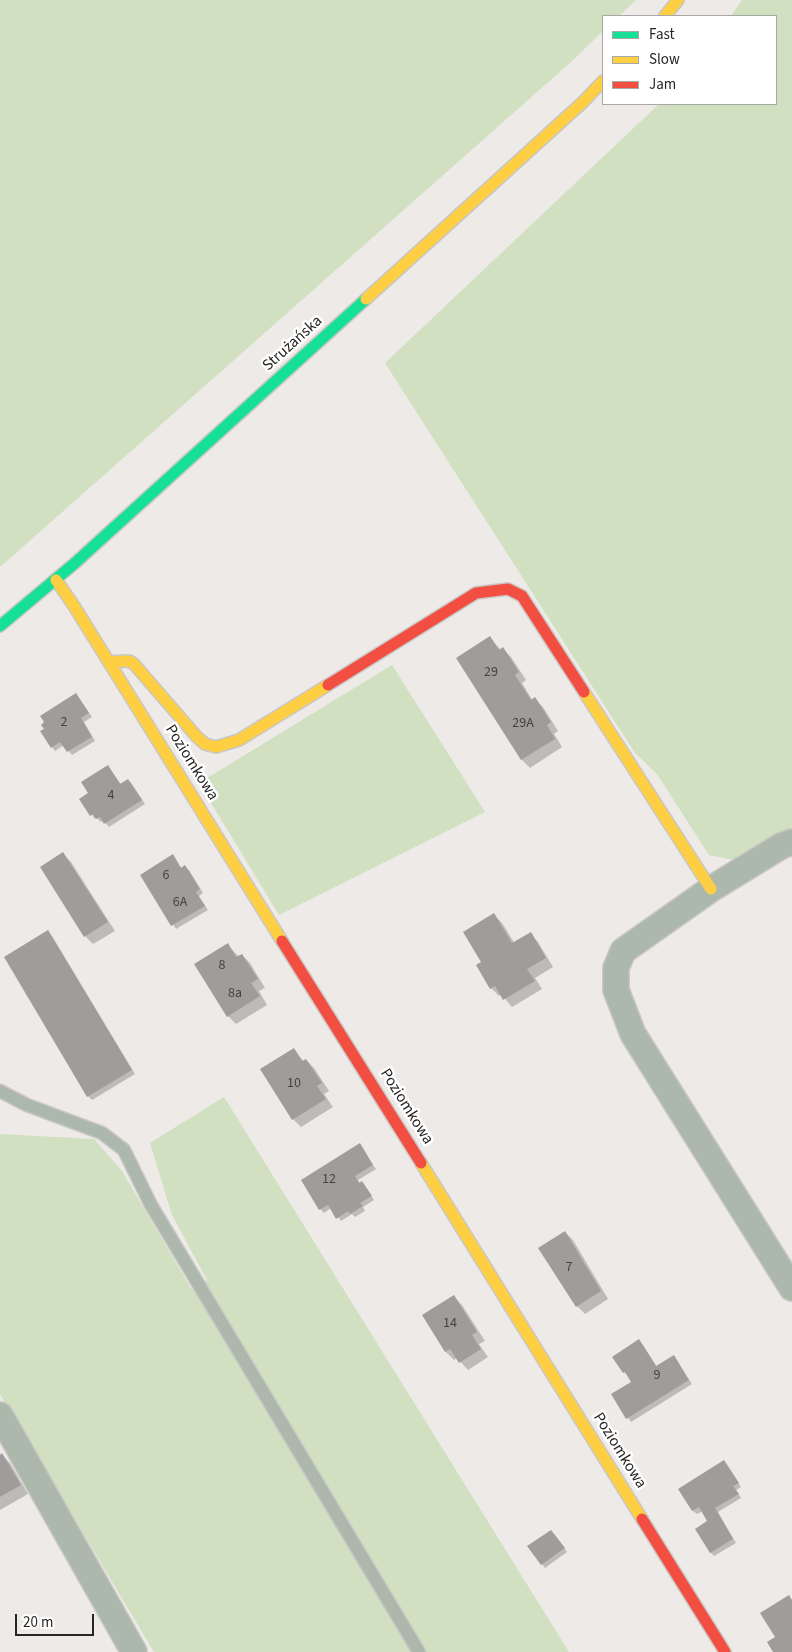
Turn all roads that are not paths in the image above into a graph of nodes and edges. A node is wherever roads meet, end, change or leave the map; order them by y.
1 (678, 0) edge
2 (666, 15) edge
3 (602, 82) edge
4 (56, 580) junction
5 (0, 626) edge
6 (109, 662) junction
7 (792, 842) edge
8 (711, 889) junction
9 (0, 1091) edge
10 (792, 1288) edge
11 (0, 1415) edge
12 (134, 1652) edge
13 (419, 1652) edge
14 (725, 1652) edge

1 - 2 street
3 - 4 street, Strużańska
4 - 5 street, Strużańska
4 - 6 street, Poziomkowa
6 - 8 street
6 - 14 street, Poziomkowa
7 - 8 street
8 - 10 street
9 - 13 lane
11 - 12 street

